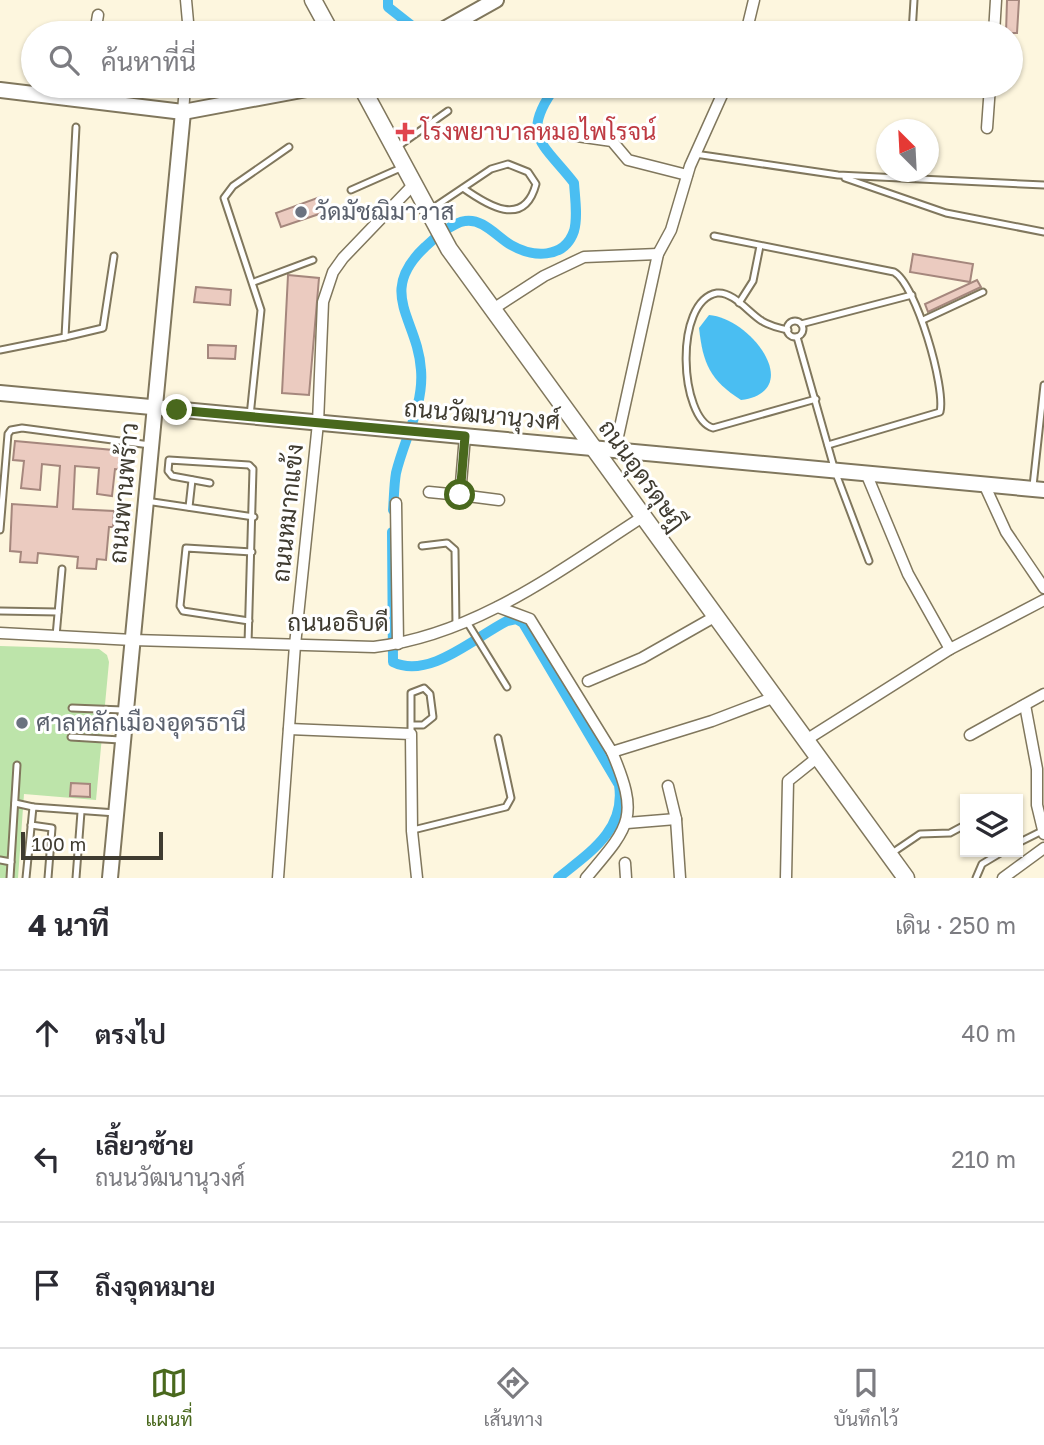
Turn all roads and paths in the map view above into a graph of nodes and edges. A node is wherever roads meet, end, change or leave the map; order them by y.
1 (186, 0) edge
2 (313, 0) edge
3 (496, 0) edge
4 (754, 0) edge
5 (914, 0) edge
6 (996, 0) edge
7 (98, 15) dead end
8 (97, 21) edge
9 (188, 21) edge
10 (324, 21) edge
11 (459, 21) edge
12 (749, 21) edge
13 (913, 21) edge
14 (995, 21) edge
15 (0, 90) edge
16 (21, 90) edge
17 (79, 98) edge
18 (95, 98) edge
19 (184, 98) edge
20 (258, 98) edge
21 (367, 98) edge
22 (721, 98) edge
23 (989, 98) edge
24 (95, 101) junction
25 (448, 111) dead end
26 (183, 112) junction
27 (76, 127) dead end
28 (987, 128) dead end
29 (570, 135) dead end
30 (289, 147) dead end
31 (394, 149) junction
32 (695, 154) junction
33 (403, 167) junction
34 (687, 175) junction
35 (838, 175) junction
36 (413, 185) junction
37 (1044, 185) edge
38 (463, 188) junction
39 (351, 190) dead end
40 (427, 211) junction
41 (1044, 232) edge
42 (714, 236) dead end
43 (760, 246) junction
44 (658, 254) junction
45 (114, 256) dead end
46 (313, 260) dead end
47 (254, 282) junction
48 (983, 292) dead end
49 (912, 295) junction
50 (739, 303) junction
51 (493, 309) junction
52 (923, 320) junction
53 (802, 324) junction
54 (788, 330) junction
55 (65, 337) junction
56 (797, 337) junction
57 (0, 350) edge
58 (1044, 385) edge
59 (0, 393) edge
60 (816, 399) junction
61 (1043, 401) edge
62 (155, 408) junction
63 (250, 416) junction
64 (318, 423) junction
65 (465, 436) junction
66 (151, 445) junction
67 (828, 445) junction
68 (594, 447) junction
69 (615, 450) junction
70 (835, 471) junction
71 (866, 473) junction
72 (192, 480) junction
73 (211, 483) dead end
74 (984, 484) junction
75 (1038, 489) edge
76 (429, 492) dead end
77 (460, 495) junction
78 (499, 500) dead end
79 (146, 501) junction
80 (396, 503) dead end
81 (189, 507) junction
82 (644, 516) junction
83 (254, 517) junction
84 (0, 530) edge
85 (422, 546) dead end
86 (252, 552) junction
87 (869, 562) dead end
88 (62, 569) dead end
89 (1044, 588) edge
90 (1044, 600) edge
91 (498, 607) junction
92 (0, 611) edge
93 (58, 612) junction
94 (716, 616) junction
95 (249, 621) junction
96 (467, 622) junction
97 (456, 627) junction
98 (0, 633) edge
99 (56, 636) junction
100 (133, 640) junction
101 (248, 644) junction
102 (398, 644) junction
103 (295, 645) junction
104 (950, 649) junction
105 (588, 681) dead end
106 (507, 687) dead end
107 (1044, 694) edge
108 (775, 697) junction
109 (1025, 705) junction
110 (72, 708) dead end
111 (126, 710) junction
112 (289, 729) junction
113 (411, 729) junction
114 (970, 735) dead end
115 (71, 737) dead end
116 (498, 738) dead end
117 (123, 740) junction
118 (806, 740) junction
119 (612, 752) junction
120 (818, 757) junction
121 (18, 765) dead end
122 (668, 786) dead end
123 (15, 803) junction
124 (33, 807) junction
125 (81, 812) junction
126 (116, 813) junction
127 (676, 819) junction
128 (626, 823) junction
129 (31, 825) junction
130 (960, 827) edge
131 (412, 831) junction
132 (1043, 832) edge
133 (1023, 841) edge
134 (1044, 848) edge
135 (889, 855) junction
136 (994, 857) edge
137 (0, 860) edge
138 (11, 862) junction
139 (625, 863) dead end
140 (10, 878) edge
141 (26, 878) edge
142 (48, 878) edge
143 (76, 878) edge
144 (110, 878) edge
145 (278, 878) edge
146 (417, 878) edge
147 (586, 878) edge
148 (625, 878) edge
149 (680, 878) edge
150 (786, 878) edge
151 (906, 878) edge
152 (976, 878) edge
153 (1003, 878) edge

1 - 9 street
2 - 10 main road
3 - 11 street
4 - 12 street
5 - 13 lane
6 - 14 street
7 - 8 street
15 - 16 street
17 - 24 street
18 - 24 street
19 - 26 street
20 - 26 street
21 - 31 main road, ถนนอุดรดุษฎี
22 - 32 street
23 - 28 street
24 - 26 street
25 - 31 lane
26 - 62 street, ถนนพานพร้าว
27 - 55 lane
29 - 34 street
30 - 47 lane
31 - 33 main road, ถนนอุดรดุษฎี
32 - 34 street
32 - 35 lane
33 - 36 main road, ถนนอุดรดุษฎี
33 - 39 lane
34 - 44 street
35 - 37 lane
35 - 41 lane
36 - 40 main road, ถนนอุดรดุษฎี
36 - 64 street, ถนนหมากแข้ง
38 - 38 lane
38 - 40 lane
40 - 51 main road, ถนนอุดรดุษฎี
42 - 43 lane
43 - 49 lane
43 - 50 lane
44 - 51 street
44 - 69 street
45 - 55 lane
46 - 47 lane
47 - 63 lane
48 - 52 lane
49 - 52 lane
49 - 53 lane
50 - 54 lane
50 - 60 lane
51 - 68 main road, ถนนอุดรดุษฎี
52 - 67 lane
53 - 54 lane
53 - 56 lane
54 - 56 lane
55 - 57 lane
56 - 60 lane
58 - 61 lane
59 - 62 street, ถนนวัฒนานุวงศ์
60 - 67 lane
61 - 75 lane
62 - 63 street, ถนนวัฒนานุวงศ์
62 - 66 street, ถนนพานพร้าว
63 - 64 street, ถนนวัฒนานุวงศ์
64 - 65 street, ถนนวัฒนานุวงศ์
64 - 103 street, ถนนหมากแข้ง
65 - 68 street, ถนนวัฒนานุวงศ์
65 - 77 street
66 - 79 street, ถนนพานพร้าว
66 - 84 lane
67 - 70 lane
68 - 69 street, ถนนวัฒนานุวงศ์
68 - 82 main road, ถนนอุดรดุษฎี
69 - 70 street, ถนนวัฒนานุวงศ์
70 - 71 street, ถนนวัฒนานุวงศ์
70 - 87 lane
71 - 74 street, ถนนวัฒนานุวงศ์
71 - 104 street
72 - 73 lane
72 - 81 lane
72 - 83 lane
74 - 75 street, ถนนวัฒนานุวงศ์
74 - 89 street
76 - 77 street
77 - 78 street
79 - 81 lane
79 - 100 street, ถนนพานพร้าว
80 - 102 street
81 - 83 lane
82 - 91 street, ถนนอธิบดี
82 - 94 main road, ถนนอุดรดุษฎี
83 - 86 lane
85 - 97 lane
86 - 95 lane
86 - 95 lane
88 - 93 lane
90 - 104 street
91 - 96 street, ถนนอธิบดี
91 - 119 street
92 - 93 lane
93 - 99 lane
94 - 105 street
94 - 108 main road, ถนนอุดรดุษฎี
95 - 101 lane
96 - 97 street, ถนนอธิบดี
96 - 106 lane
97 - 102 street, ถนนอธิบดี
98 - 99 street, ถนนอธิบดี
99 - 100 street, ถนนอธิบดี
100 - 101 street, ถนนอธิบดี
100 - 111 street, ถนนพานพร้าว
101 - 103 street, ถนนอธิบดี
102 - 103 street, ถนนอธิบดี
103 - 112 street, ถนนหมากแข้ง
104 - 118 street
107 - 109 street
108 - 118 main road, ถนนอุดรดุษฎี
108 - 119 street
109 - 114 street
109 - 132 street
110 - 111 lane
111 - 117 street, ถนนพานพร้าว
112 - 113 street
112 - 145 street, ถนนหมากแข้ง
113 - 113 lane
113 - 131 street
115 - 117 lane
116 - 131 lane
117 - 126 street, ถนนพานพร้าว
118 - 120 main road, ถนนอุดรดุษฎี
119 - 128 street
120 - 135 main road, ถนนอุดรดุษฎี
120 - 150 street
121 - 123 lane
122 - 127 street
123 - 124 lane
123 - 138 lane
124 - 125 lane
124 - 129 lane
125 - 126 lane
125 - 143 lane
126 - 144 street, ถนนพานพร้าว
127 - 128 street
127 - 149 street
128 - 147 street
129 - 141 lane
129 - 142 lane
130 - 135 lane
131 - 146 street
132 - 133 lane
134 - 153 street
135 - 151 main road, ถนนอุดรดุษฎี
136 - 152 lane
137 - 138 lane
138 - 140 lane
139 - 148 street

